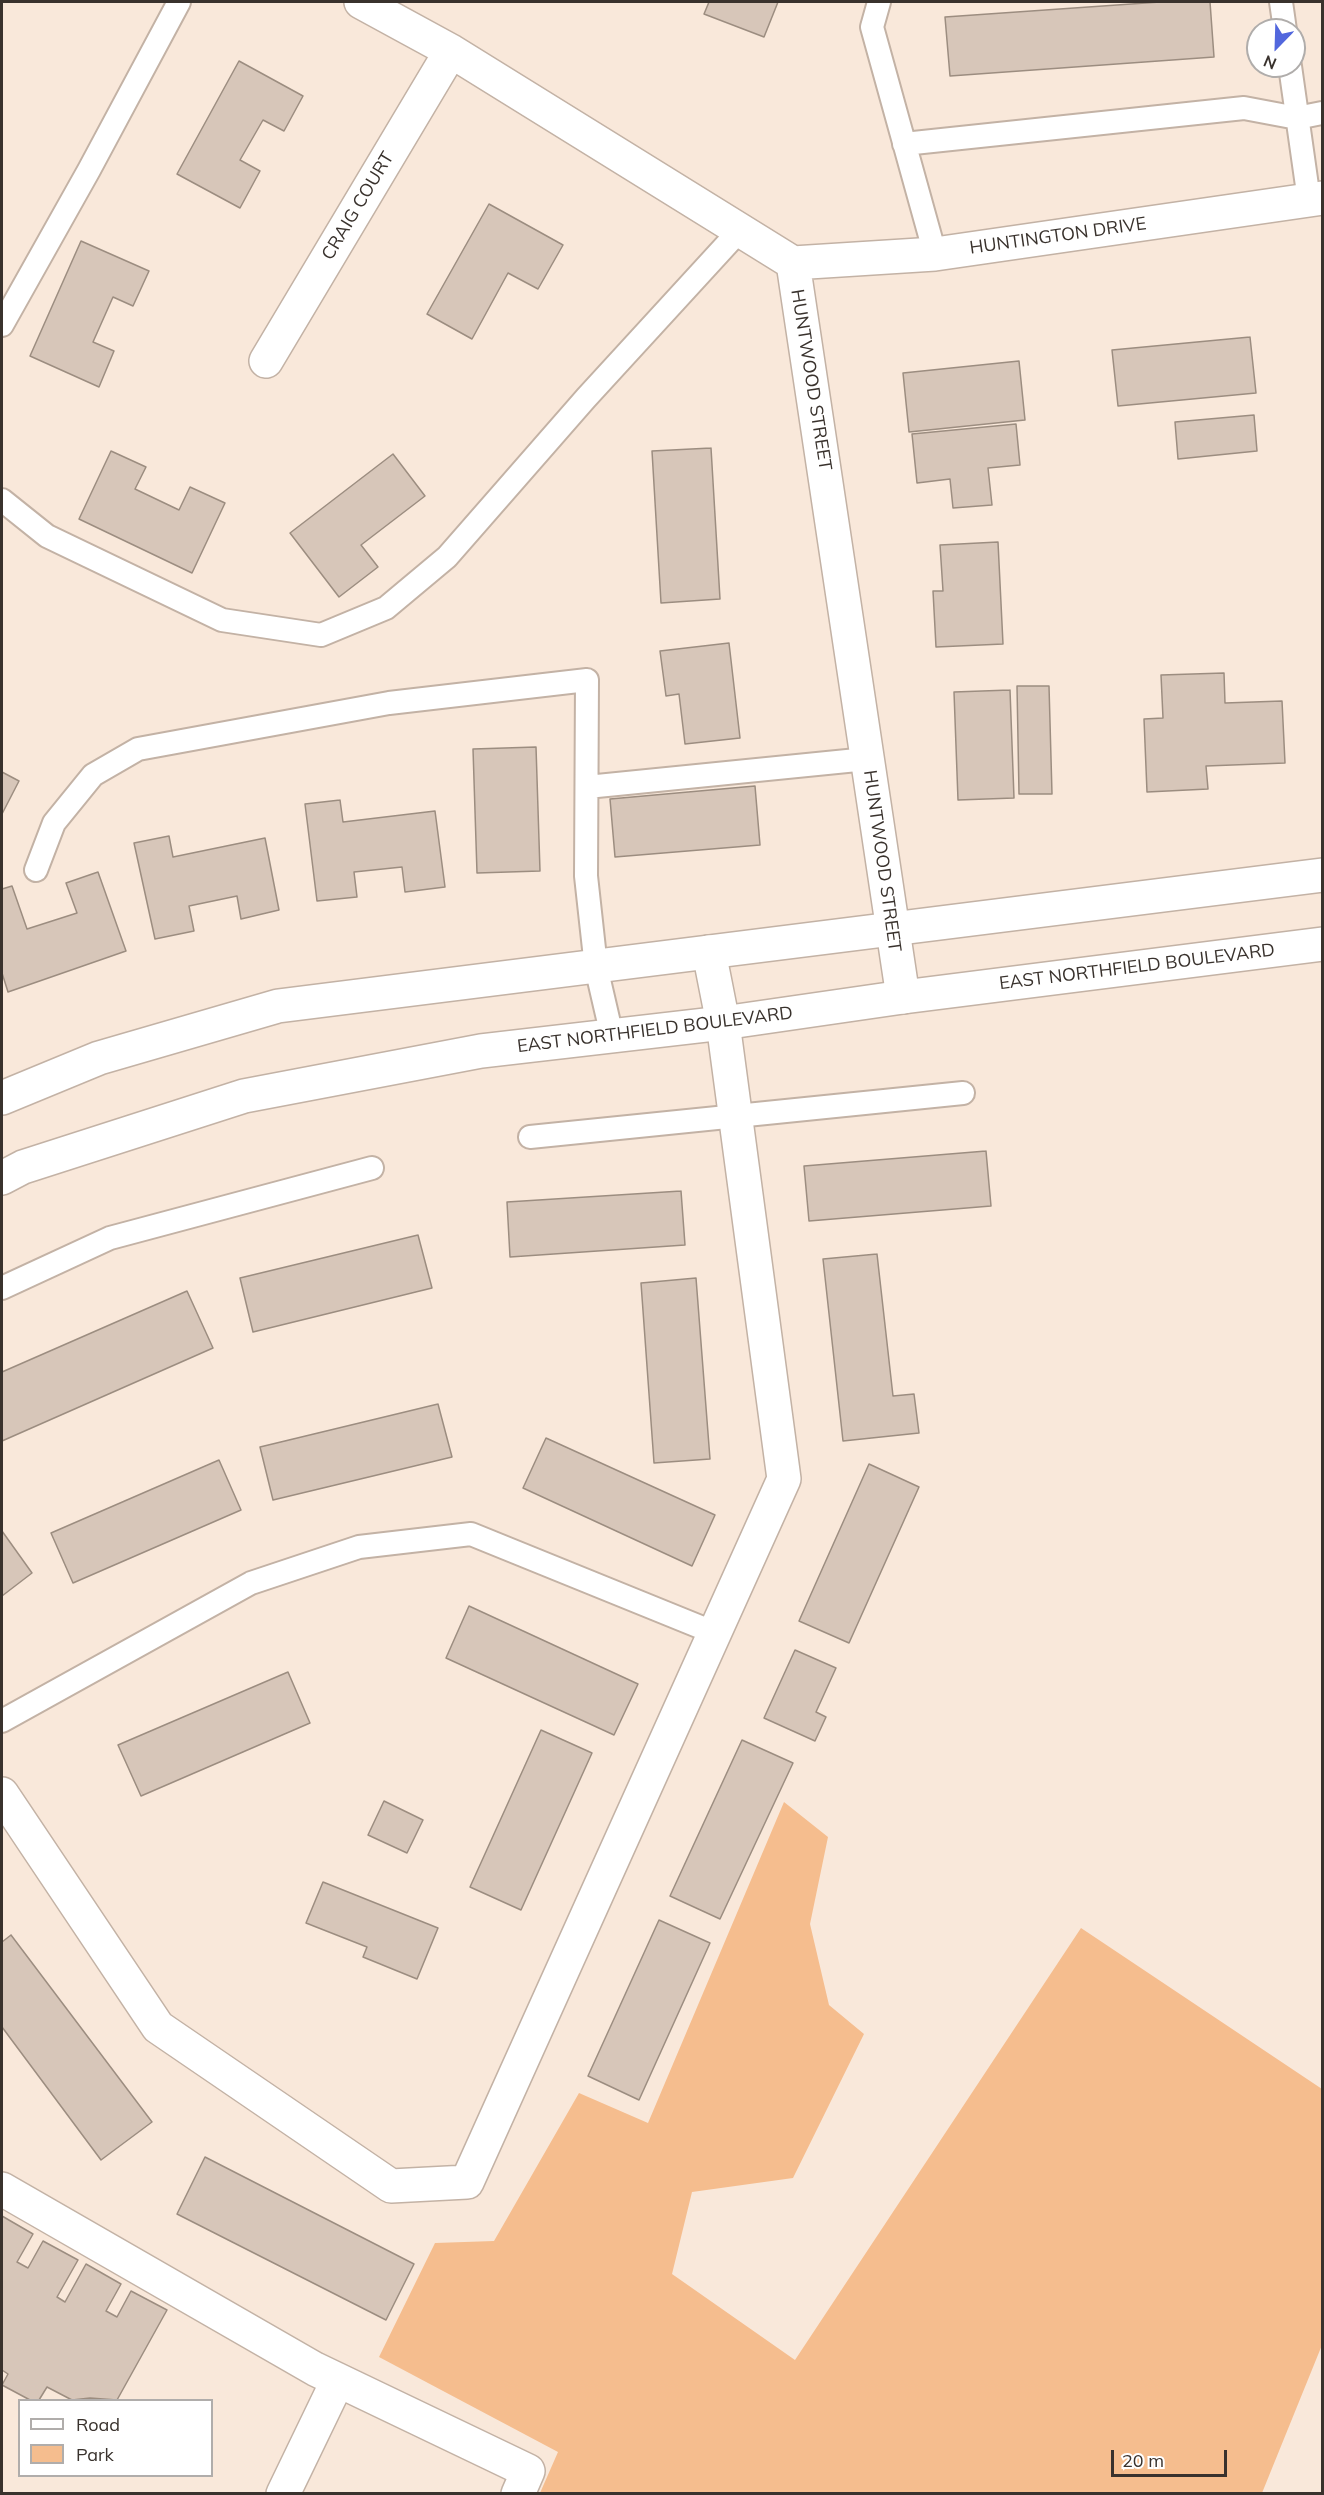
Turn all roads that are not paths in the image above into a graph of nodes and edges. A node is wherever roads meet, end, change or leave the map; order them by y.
1 (179, 2) edge
2 (361, 2) edge
3 (879, 2) edge
4 (1281, 2) edge
5 (396, 10) edge
6 (1283, 18) edge
7 (451, 51) junction
8 (1292, 78) edge
9 (1323, 113) edge
10 (1297, 117) junction
11 (904, 144) junction
12 (1316, 199) edge
13 (740, 230) junction
14 (935, 254) junction
15 (793, 263) junction
16 (2, 325) edge
17 (266, 361) dead end
18 (2, 500) edge
19 (867, 759) junction
20 (587, 787) junction
21 (36, 870) dead end
22 (1323, 874) edge
23 (892, 928) junction
24 (1323, 944) edge
25 (709, 952) junction
26 (596, 967) junction
27 (903, 997) junction
28 (723, 1023) junction
29 (612, 1036) junction
30 (963, 1093) dead end
31 (2, 1095) edge
32 (735, 1114) junction
33 (530, 1137) dead end
34 (372, 1168) dead end
35 (2, 1178) edge
36 (2, 1288) edge
37 (715, 1633) junction
38 (2, 1721) edge
39 (2, 1794) edge
40 (2, 2189) edge
41 (338, 2380) junction
42 (283, 2493) edge
43 (518, 2493) edge

1 - 16 lane
2 - 5 street
3 - 11 lane
4 - 6 lane
5 - 7 street
7 - 13 street
7 - 17 street, CRAIG COURT
8 - 10 lane
9 - 10 lane
10 - 11 lane
10 - 12 lane
11 - 14 lane
12 - 14 street, HUNTINGTON DRIVE
13 - 15 street
13 - 18 lane
14 - 15 street, HUNTINGTON DRIVE
15 - 19 street, HUNTWOOD STREET
19 - 20 lane
19 - 23 street, HUNTWOOD STREET
20 - 21 lane
20 - 26 lane
22 - 23 street
23 - 25 street
23 - 27 street, HUNTWOOD STREET
24 - 27 street, EAST NORTHFIELD BOULEVARD
25 - 26 street
25 - 28 street
26 - 29 lane
26 - 31 street
27 - 28 street, EAST NORTHFIELD BOULEVARD
28 - 29 street, EAST NORTHFIELD BOULEVARD
28 - 32 street
29 - 35 street, EAST NORTHFIELD BOULEVARD
30 - 32 lane
32 - 33 lane
32 - 37 street
34 - 36 lane
37 - 38 lane
37 - 39 street
40 - 41 street
41 - 42 street
41 - 43 street

